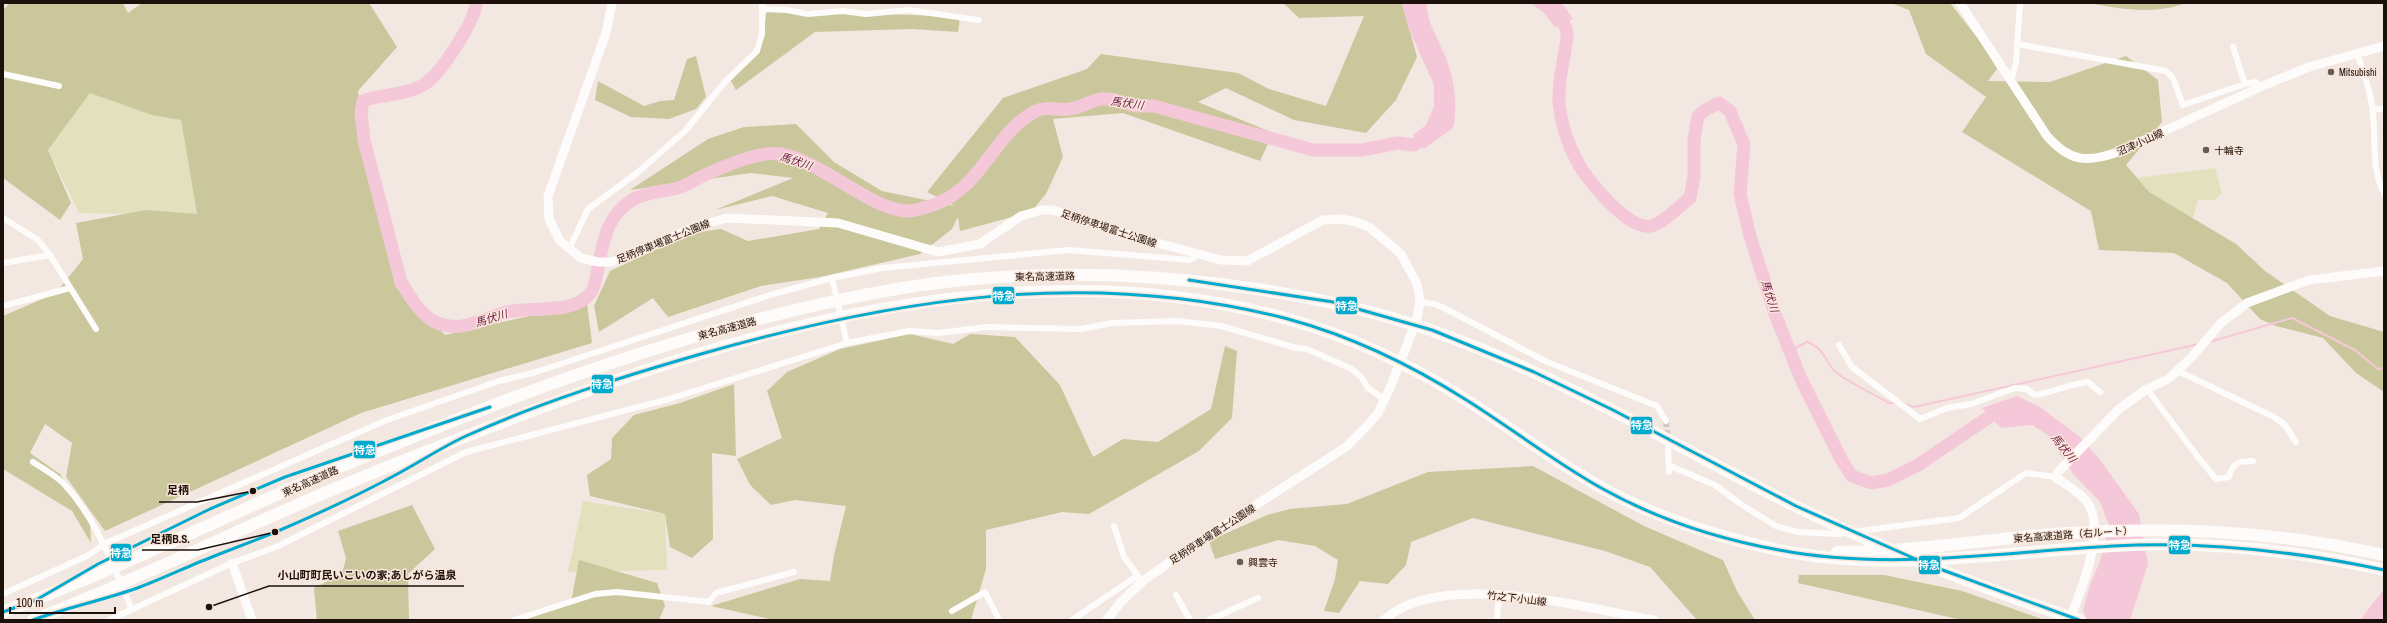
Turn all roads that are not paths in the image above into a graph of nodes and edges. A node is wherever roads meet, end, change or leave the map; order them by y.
1 (612, 3) edge
2 (1960, 3) edge
3 (2020, 3) edge
4 (762, 6) edge
5 (978, 20) dead end
6 (2017, 44) junction
7 (2384, 46) edge
8 (2233, 47) dead end
9 (2357, 53) junction
10 (3, 74) edge
11 (2011, 81) junction
12 (2245, 84) junction
13 (59, 86) dead end
14 (2260, 87) junction
15 (2373, 109) junction
16 (2384, 109) edge
17 (2381, 180) edge
18 (2384, 193) edge
19 (3, 218) edge
20 (569, 249) junction
21 (1200, 254) junction
22 (50, 255) junction
23 (3, 263) edge
24 (2384, 271) edge
25 (832, 278) junction
26 (70, 288) junction
27 (3, 306) edge
28 (1419, 306) junction
29 (96, 330) dead end
30 (847, 343) junction
31 (1839, 345) dead end
32 (2178, 371) junction
33 (2148, 389) junction
34 (2100, 392) dead end
35 (1384, 399) junction
36 (1666, 421) tunnel mouth
37 (2296, 442) dead end
38 (1668, 444) tunnel mouth
39 (2252, 460) dead end
40 (33, 462) dead end
41 (2055, 477) junction
42 (1114, 526) dead end
43 (1762, 546) junction
44 (105, 547) junction
45 (2381, 555) edge
46 (232, 563) junction
47 (2384, 570) edge
48 (794, 572) dead end
49 (1140, 578) junction
50 (3, 594) edge
51 (1499, 594) junction
52 (1176, 595) dead end
53 (1258, 598) dead end
54 (132, 610) junction
55 (952, 611) dead end
56 (3, 612) edge
57 (33, 620) edge
58 (109, 620) edge
59 (252, 620) edge
60 (514, 620) edge
61 (999, 620) edge
62 (1072, 620) edge
63 (1107, 620) edge
64 (1190, 620) edge
65 (1209, 620) edge
66 (1384, 620) edge
67 (1497, 620) edge
68 (1654, 620) edge
69 (2069, 620) edge
70 (2079, 620) edge

1 - 20 main road, 足柄停車場富士公園線
2 - 11 main road, 沼津小山線
3 - 6 street
4 - 5 street
4 - 20 street
6 - 11 street
6 - 12 street
7 - 9 main road, 沼津小山線
8 - 12 street
9 - 14 main road, 沼津小山線
9 - 15 street
10 - 13 street
11 - 14 main road, 沼津小山線
12 - 14 street
15 - 16 street
15 - 17 street
17 - 18 street
19 - 22 street
20 - 21 main road, 足柄停車場富士公園線
21 - 25 street
21 - 28 main road, 足柄停車場富士公園線
22 - 23 street
22 - 26 street
24 - 32 main road
25 - 30 street
25 - 44 street
26 - 27 street
26 - 29 street
28 - 35 main road, 足柄停車場富士公園線
28 - 36 street
30 - 35 street
30 - 46 street
31 - 34 street
32 - 33 main road
32 - 37 street
33 - 39 street
33 - 41 main road
35 - 49 main road, 足柄停車場富士公園線
38 - 41 street
40 - 44 street
41 - 69 main road
42 - 49 street
43 - 45 highway, 東名高速道路（右ルート）
43 - 47 highway
43 - 57 highway, 東名高速道路
44 - 50 street
44 - 54 street
46 - 54 street
46 - 59 main road
48 - 60 street
49 - 62 street
49 - 63 main road, 足柄停車場富士公園線
51 - 66 main road, 竹之下小山線
51 - 67 street
51 - 68 main road, 竹之下小山線
52 - 64 street
53 - 65 street
54 - 58 street
55 - 61 street
56 - 70 highway, 東名高速道路

